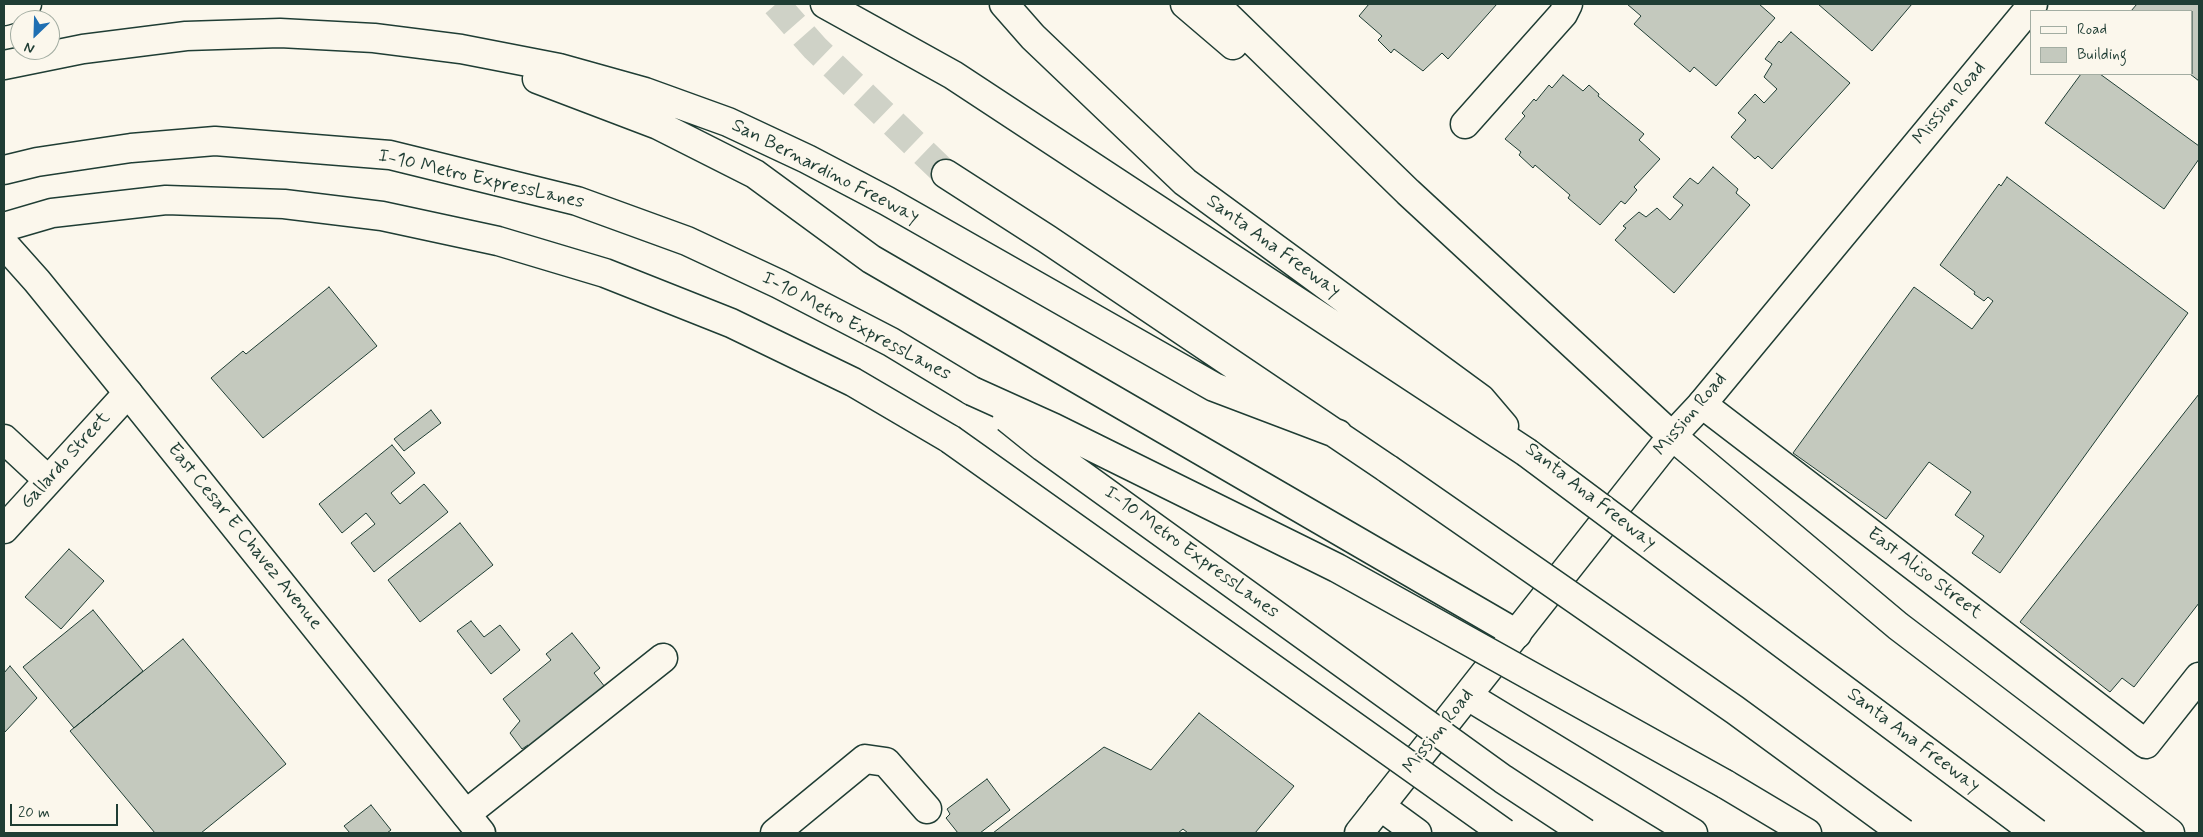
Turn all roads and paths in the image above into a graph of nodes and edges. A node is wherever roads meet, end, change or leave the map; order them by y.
1 (27, 4) edge
2 (825, 4) edge
3 (1004, 4) edge
4 (1185, 4) edge
5 (1215, 4) edge
6 (1568, 4) edge
7 (2033, 4) edge
8 (4, 11) edge
9 (461, 49) junction
10 (4, 65) edge
11 (1465, 124) dead end
12 (4, 170) edge
13 (946, 174) tunnel mouth
14 (1408, 192) junction
15 (4, 227) edge
16 (4, 244) edge
17 (972, 391) junction
18 (128, 393) junction
19 (1702, 404) junction
20 (1338, 434) junction
21 (1672, 436) junction
22 (4, 439) edge
23 (1526, 452) junction
24 (48, 480) junction
25 (4, 529) edge
26 (1517, 634) junction
27 (663, 658) dead end
28 (2199, 677) edge
29 (1468, 696) junction
30 (1380, 806) junction
31 (927, 809) dead end
32 (474, 824) edge
33 (775, 833) edge
34 (1359, 833) edge
35 (1417, 833) edge
36 (1504, 833) edge
37 (1585, 833) edge
38 (1693, 833) edge
39 (1807, 833) edge
40 (1904, 833) edge
41 (2036, 833) edge
42 (2170, 833) edge

1 - 8 main road
2 - 23 main road
3 - 23 main road, Santa Ana Freeway
4 - 14 main road
5 - 14 main road
6 - 11 main road
7 - 19 main road, Mission Road
9 - 10 main road, San Bernardino Freeway
9 - 20 main road, San Bernardino Freeway
9 - 26 main road
12 - 17 main road, I-10 Metro ExpressLanes
13 - 20 main road
14 - 21 main road
15 - 36 main road, bridge
16 - 18 main road, East Cesar E Chavez Avenue
17 - 37 main road, I-10 Metro ExpressLanes, bridge
17 - 39 main road, bridge
18 - 24 main road, Gallardo Street
18 - 32 main road, East Cesar E Chavez Avenue
19 - 21 main road, Mission Road
19 - 28 main road, East Aliso Street
20 - 40 main road, bridge
21 - 26 main road, Mission Road
21 - 42 main road
22 - 24 main road
23 - 41 main road, Santa Ana Freeway, bridge
24 - 25 main road, Gallardo Street
26 - 29 main road, Mission Road
27 - 32 main road
29 - 30 main road, Mission Road
29 - 38 main road
30 - 34 main road, Mission Road
30 - 35 main road
31 - 33 main road

